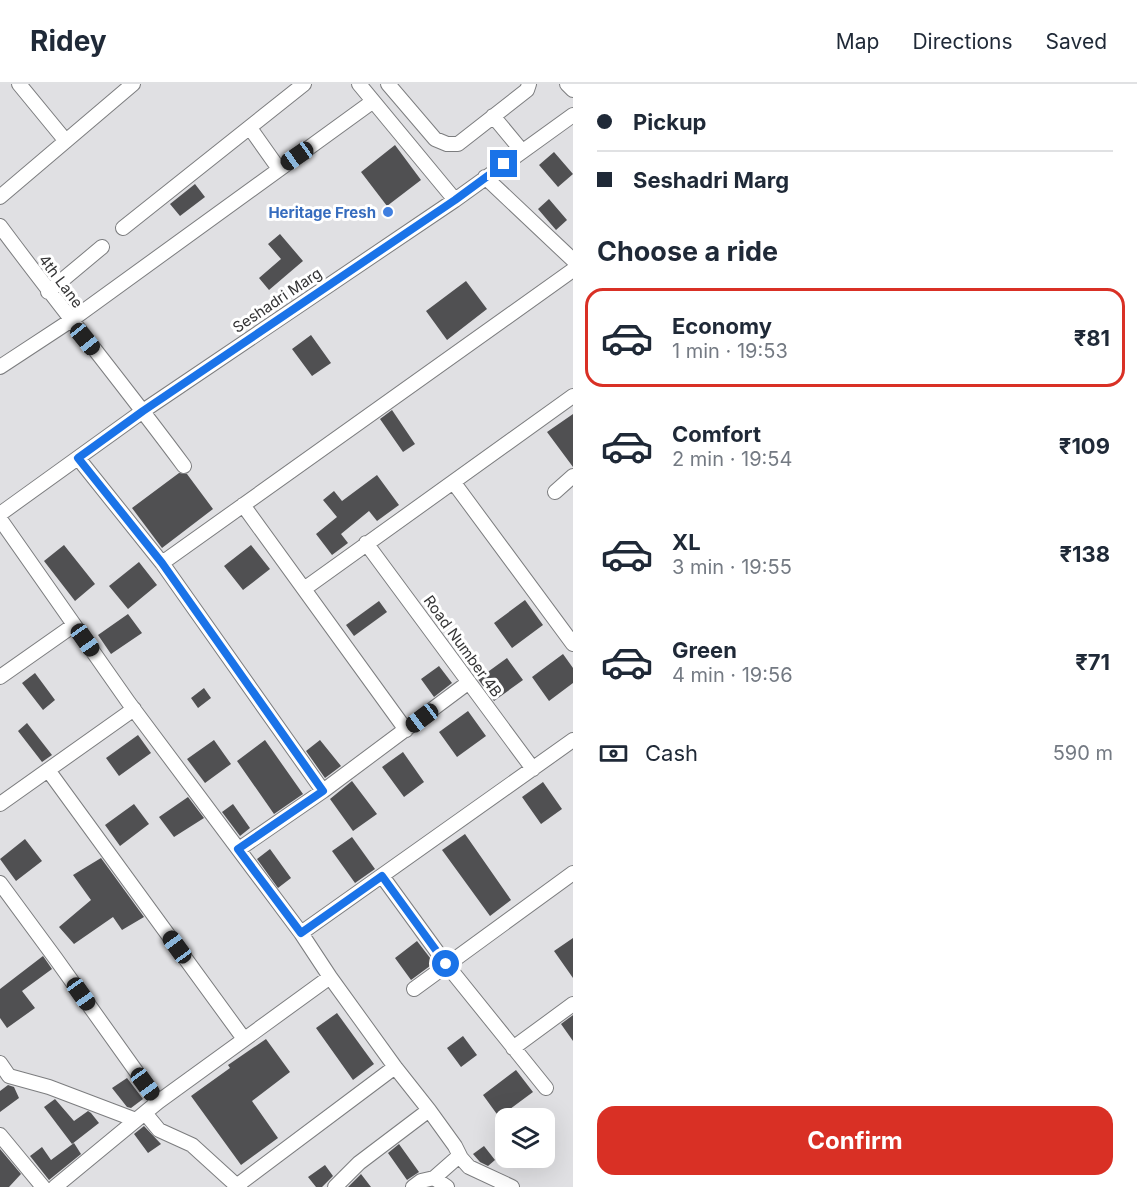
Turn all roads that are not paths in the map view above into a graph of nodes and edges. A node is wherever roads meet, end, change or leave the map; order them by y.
1 (19, 84) edge
2 (133, 84) edge
3 (304, 84) edge
4 (359, 84) edge
5 (388, 84) edge
6 (529, 84) edge
7 (567, 84) edge
8 (573, 90) edge
9 (372, 102) junction
10 (573, 115) edge
11 (494, 116) junction
12 (250, 128) junction
13 (66, 140) junction
14 (522, 151) junction
15 (279, 169) junction
16 (486, 177) junction
17 (0, 197) edge
18 (455, 200) junction
19 (0, 226) edge
20 (123, 228) dead end
21 (102, 248) dead end
22 (573, 260) edge
23 (573, 270) edge
24 (48, 292) junction
25 (70, 321) junction
26 (0, 367) edge
27 (573, 396) edge
28 (143, 411) junction
29 (78, 458) junction
30 (184, 466) dead end
31 (573, 476) edge
32 (454, 483) junction
33 (555, 492) dead end
34 (243, 505) junction
35 (0, 514) edge
36 (0, 519) edge
37 (366, 543) junction
38 (162, 563) junction
39 (304, 589) junction
40 (74, 625) junction
41 (573, 644) edge
42 (0, 677) edge
43 (469, 682) junction
44 (134, 709) junction
45 (406, 730) junction
46 (573, 740) edge
47 (532, 769) junction
48 (48, 770) junction
49 (323, 791) junction
50 (0, 804) edge
51 (238, 849) junction
52 (573, 873) edge
53 (382, 876) junction
54 (0, 883) edge
55 (301, 933) junction
56 (446, 964) junction
57 (330, 977) junction
58 (414, 988) dead end
59 (573, 1004) edge
60 (244, 1039) junction
61 (513, 1048) junction
62 (0, 1063) edge
63 (395, 1068) junction
64 (546, 1088) dead end
65 (158, 1102) junction
66 (429, 1110) junction
67 (140, 1116) junction
68 (0, 1135) edge
69 (459, 1156) junction
70 (434, 1178) junction
71 (236, 1186) edge
72 (43, 1187) edge
73 (55, 1187) edge
74 (335, 1187) edge
75 (413, 1187) edge
76 (447, 1187) edge
77 (512, 1187) edge

1 - 13 street
2 - 13 street
3 - 12 street
4 - 9 street
5 - 11 street
6 - 11 street
7 - 8 street
9 - 15 street
9 - 18 street
10 - 14 street, Seshadri Marg
11 - 14 street
12 - 15 street
12 - 20 street
13 - 17 street
14 - 16 street, Seshadri Marg
15 - 25 street
16 - 18 street, Seshadri Marg
16 - 22 street
18 - 28 street, Seshadri Marg
19 - 24 street, 4th Lane
21 - 24 street
23 - 34 street
24 - 25 street, 4th Lane
25 - 26 street
25 - 28 street, 4th Lane
27 - 32 street
28 - 29 street, Seshadri Marg
28 - 30 street, 4th Lane
29 - 35 street, Seshadri Marg
29 - 38 street
31 - 33 street
32 - 37 street
32 - 41 street
34 - 38 street
34 - 39 street
36 - 40 street
37 - 39 street
37 - 43 street, Road Number 4B
38 - 49 street
39 - 45 street
40 - 42 street
40 - 44 street
43 - 45 street
43 - 47 street, Road Number 4B
44 - 48 street
44 - 51 street
45 - 49 street
46 - 47 street
47 - 53 street
48 - 50 street
48 - 60 street
49 - 51 street
51 - 55 street
52 - 56 street
53 - 55 street
53 - 56 street
54 - 65 street
55 - 57 street
56 - 58 street
56 - 61 street
57 - 60 street
57 - 63 street
59 - 61 street
60 - 65 street
61 - 64 street
62 - 67 street
63 - 66 street
63 - 71 street
65 - 67 street
66 - 69 street
66 - 74 street
67 - 71 street
67 - 73 street
68 - 72 street
69 - 70 street
69 - 77 street
70 - 75 street
70 - 76 street

